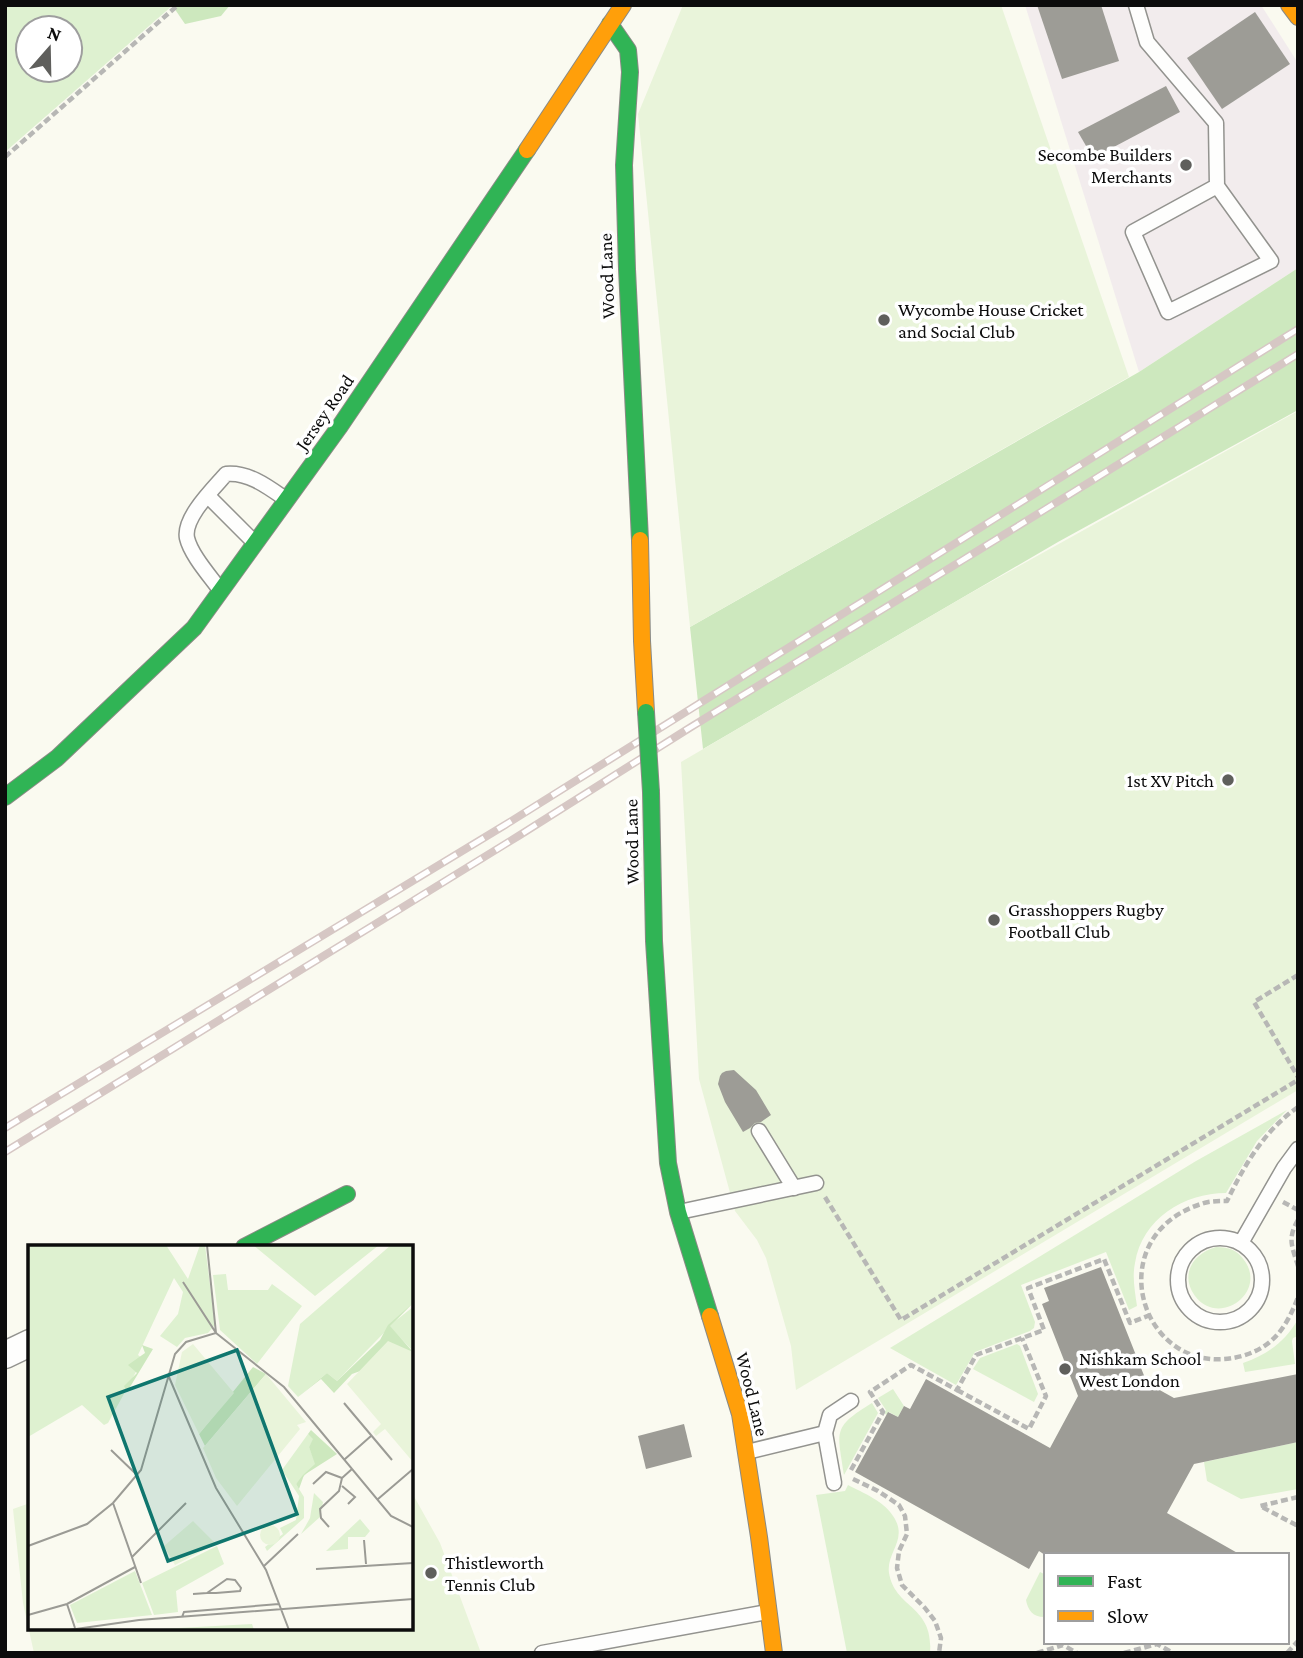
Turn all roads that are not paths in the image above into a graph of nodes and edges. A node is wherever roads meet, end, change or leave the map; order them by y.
1 (623, 5) edge
2 (1136, 5) edge
3 (1289, 5) edge
4 (1298, 18) edge
5 (610, 24) junction
6 (1217, 186) junction
7 (208, 496) junction
8 (286, 499) junction
9 (255, 543) junction
10 (220, 591) junction
11 (6, 795) edge
12 (759, 1131) dead end
13 (1298, 1149) edge
14 (816, 1183) road end
15 (794, 1188) junction
16 (347, 1194) dead end
17 (678, 1212) junction
18 (1241, 1243) junction
19 (248, 1245) edge
20 (28, 1344) edge
21 (5, 1355) edge
22 (851, 1401) dead end
23 (825, 1433) junction
24 (746, 1452) junction
25 (834, 1483) dead end
26 (769, 1612) junction
27 (542, 1653) edge
28 (775, 1653) edge

1 - 5 street, Jersey Road
2 - 6 lane
3 - 4 street
5 - 8 street, Jersey Road
5 - 17 street, Wood Lane, bridge
6 - 6 lane
7 - 8 lane
7 - 9 lane
7 - 10 lane
8 - 9 street, Jersey Road
9 - 10 street, Jersey Road
10 - 11 street, Jersey Road
12 - 15 lane
13 - 18 lane
14 - 15 lane
15 - 17 lane
16 - 19 street
17 - 24 street, Wood Lane
18 - 18 lane
20 - 21 street
22 - 23 lane
23 - 24 lane
23 - 25 lane
24 - 26 street, Wood Lane
26 - 27 lane
26 - 28 street, Wood Lane

